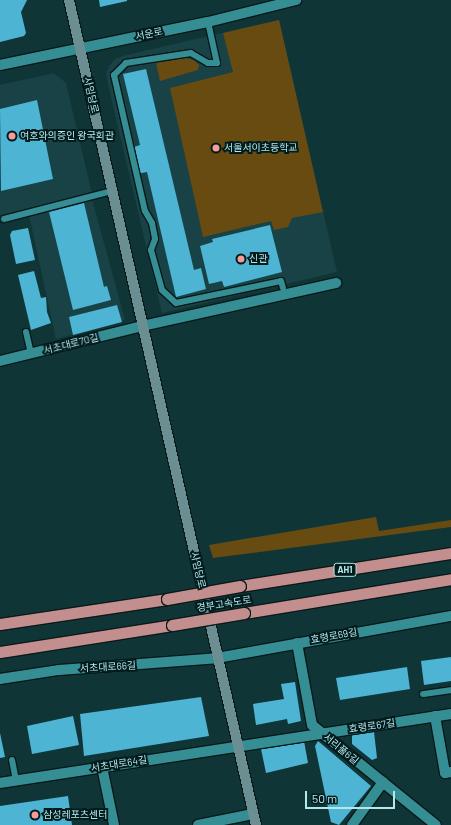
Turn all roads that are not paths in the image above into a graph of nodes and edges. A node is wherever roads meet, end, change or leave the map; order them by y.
1 (69, 0) edge
2 (296, 0) edge
3 (286, 1) edge
4 (208, 22) junction
5 (80, 48) junction
6 (0, 65) edge
7 (112, 191) junction
8 (4, 219) dead end
9 (336, 283) dead end
10 (283, 288) dead end
11 (142, 326) junction
12 (26, 332) dead end
13 (31, 354) junction
14 (0, 362) edge
15 (451, 553) edge
16 (451, 579) edge
17 (451, 616) edge
18 (0, 624) edge
19 (297, 643) junction
20 (0, 652) edge
21 (217, 658) junction
22 (0, 679) edge
23 (451, 690) edge
24 (423, 694) dead end
25 (451, 714) edge
26 (435, 716) junction
27 (321, 733) junction
28 (238, 747) junction
29 (12, 760) dead end
30 (102, 767) junction
31 (451, 772) edge
32 (16, 780) junction
33 (383, 782) junction
34 (0, 783) edge
35 (253, 814) junction
36 (114, 825) edge
37 (198, 825) edge
38 (256, 825) edge
39 (352, 825) edge
40 (436, 825) edge

1 - 5 main road, 사임당로
2 - 3 street, 서운로
3 - 4 street, 서운로
4 - 5 street, 서운로
4 - 10 lane
5 - 6 street, 서운로
5 - 7 main road, 사임당로
7 - 8 lane
7 - 11 main road, 사임당로
9 - 11 street
11 - 13 street, 서초대로70길
11 - 21 main road, 사임당로
12 - 13 lane
13 - 14 street, 서초대로70길
15 - 18 highway, 경부고속도로 / AH1, bridge
16 - 20 highway, 경부고속도로, bridge
17 - 19 street, 효령로69길
19 - 21 street, 효령로69길
19 - 27 street, 서리풀6길
21 - 22 street, 서초대로66길
21 - 28 main road, 사임당로
23 - 24 lane
25 - 26 street, 효령로67길
26 - 27 street, 효령로67길
26 - 31 street
27 - 28 street, 효령로67길
27 - 33 street, 서리풀6길
28 - 30 street, 서초대로64길
28 - 35 main road, 사임당로
29 - 32 lane
30 - 32 street, 서초대로64길
30 - 36 street
32 - 34 street, 서초대로64길
33 - 39 street
33 - 40 street, 서리풀6길
35 - 37 street
35 - 38 main road, 사임당로

